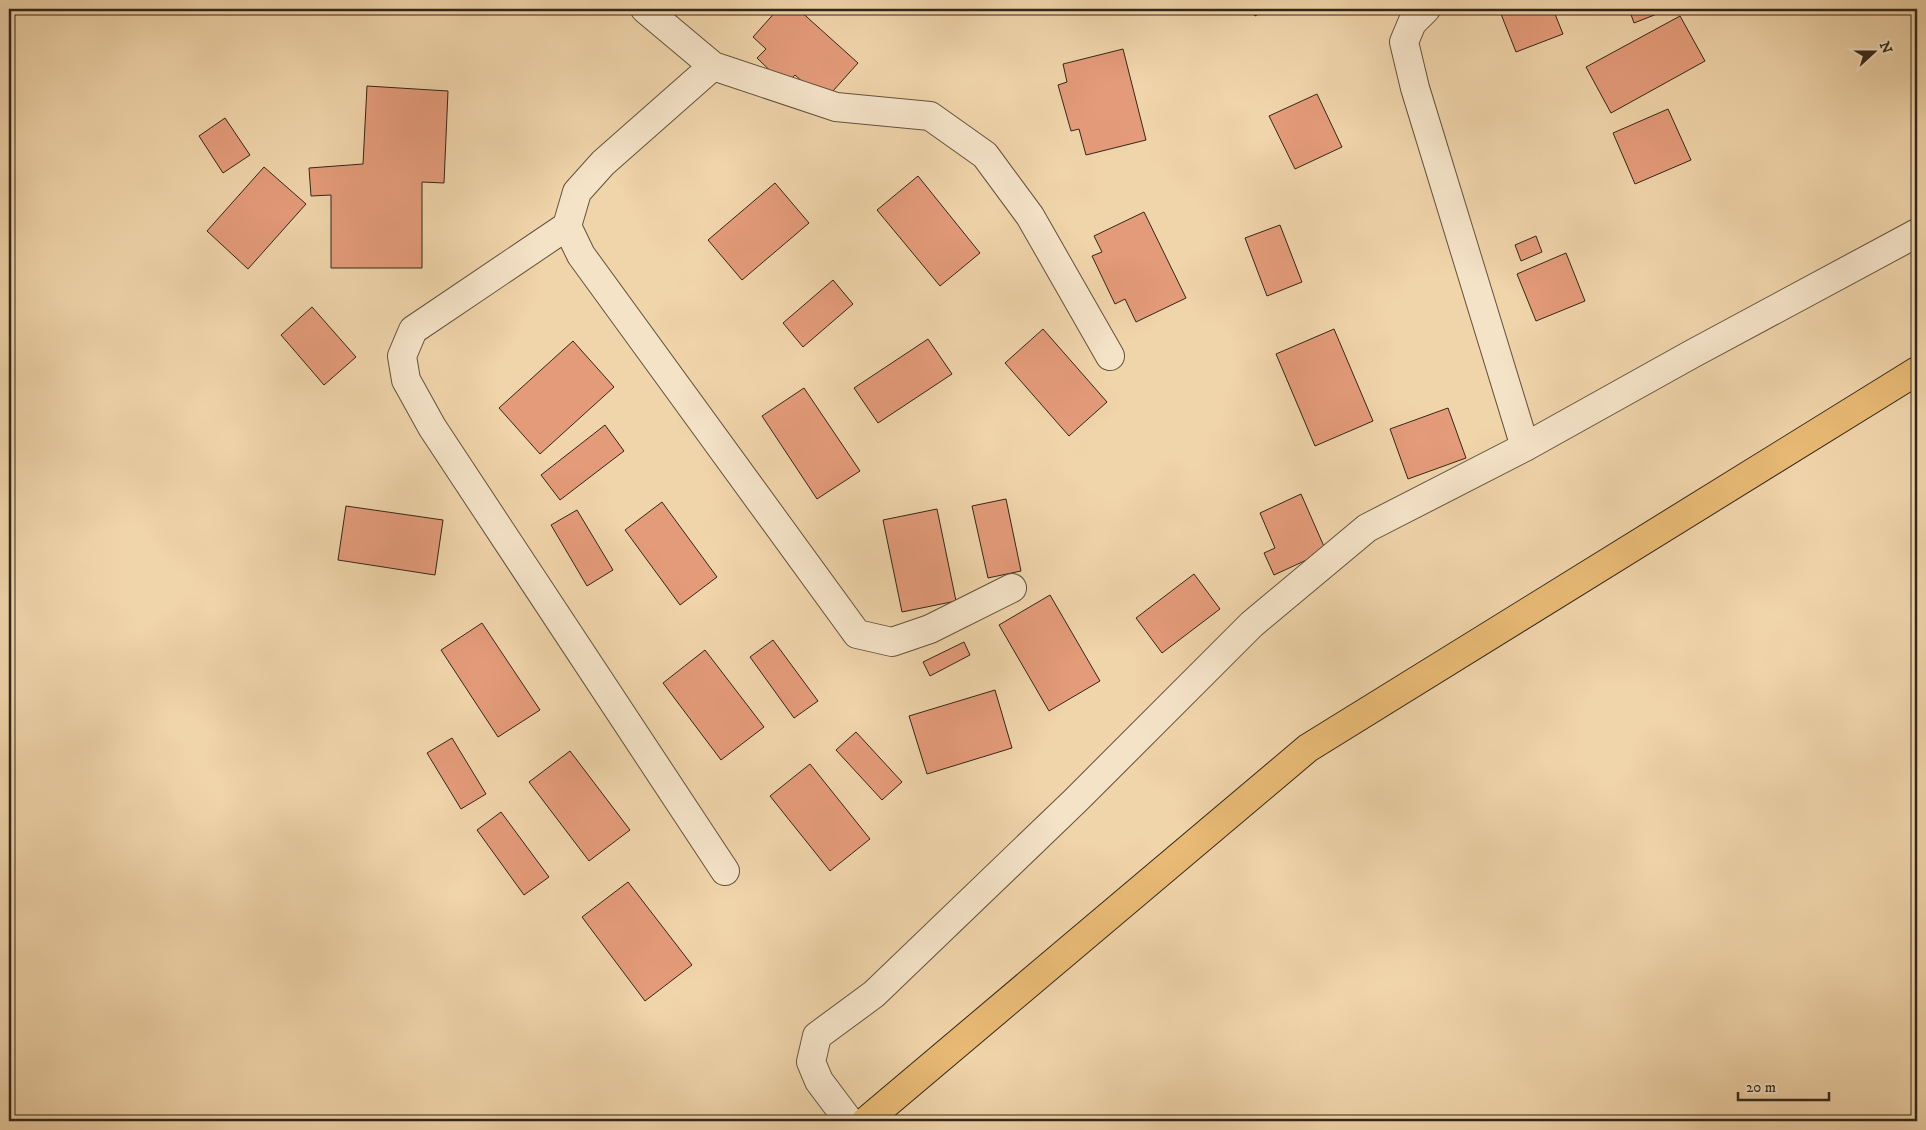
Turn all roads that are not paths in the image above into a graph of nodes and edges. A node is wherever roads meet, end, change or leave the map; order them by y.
1 (645, 9) edge
2 (1426, 9) edge
3 (713, 66) junction
4 (567, 226) junction
5 (1917, 233) edge
6 (1110, 356) dead end
7 (1917, 371) edge
8 (1524, 447) junction
9 (1012, 588) dead end
10 (725, 871) dead end
11 (849, 1121) edge
12 (866, 1121) edge

1 - 3 street
2 - 8 street
3 - 4 street
3 - 6 street
4 - 9 street
4 - 10 street
5 - 8 street
7 - 12 main road
8 - 11 street

